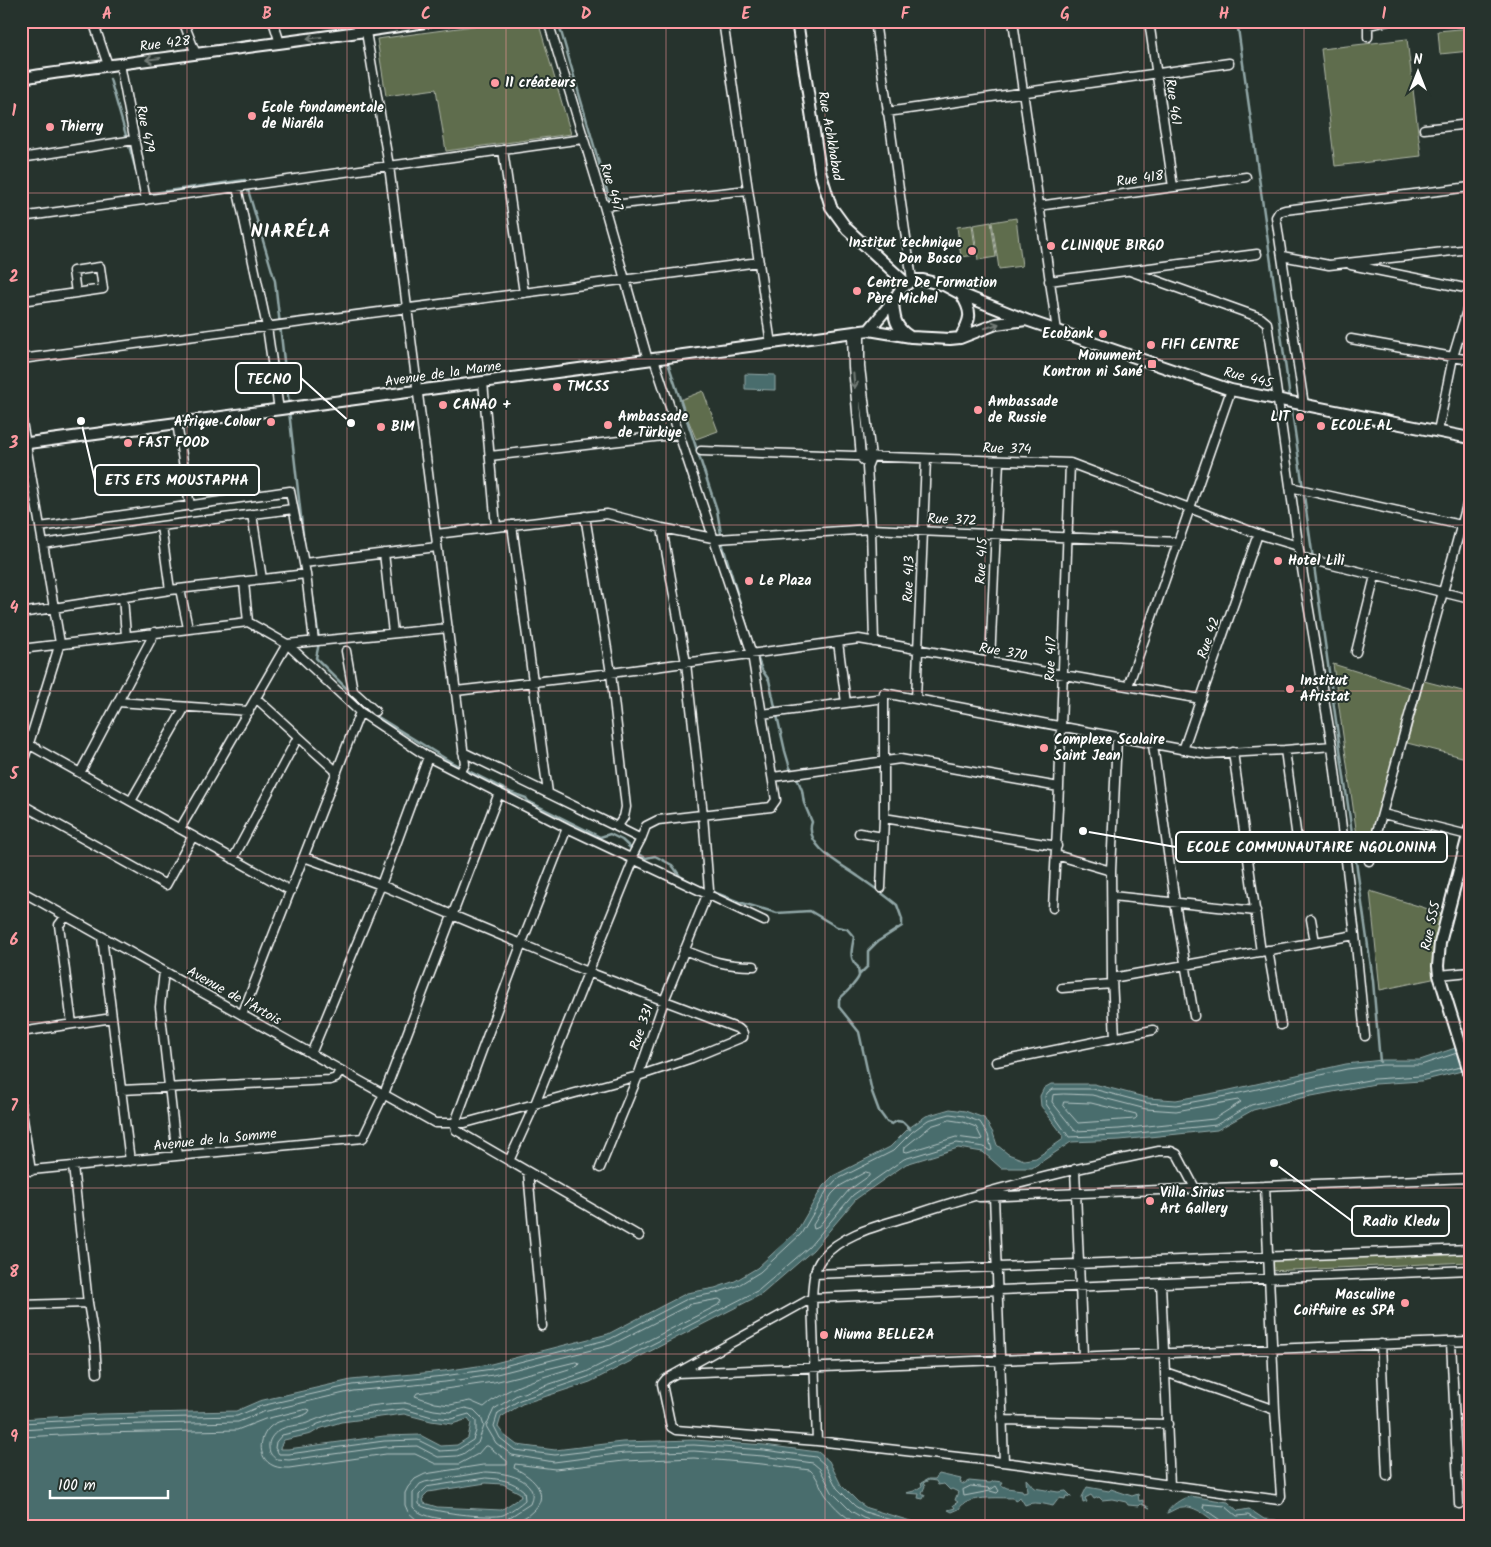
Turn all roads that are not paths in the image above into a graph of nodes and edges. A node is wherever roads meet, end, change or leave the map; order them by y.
1 (93, 21) edge
2 (183, 21) edge
3 (273, 21) edge
4 (363, 21) edge
5 (431, 21) edge
6 (548, 21) edge
7 (723, 21) edge
8 (797, 21) edge
9 (875, 21) edge
10 (1013, 21) edge
11 (1149, 21) edge
12 (1388, 21) edge
13 (1368, 23) edge
14 (366, 32) junction
15 (1368, 37) dead end
16 (280, 43) junction
17 (196, 54) junction
18 (1229, 63) dead end
19 (120, 64) junction
20 (108, 65) junction
21 (1156, 73) junction
22 (21, 78) edge
23 (1023, 92) junction
24 (888, 112) junction
25 (1470, 124) edge
26 (1424, 129) dead end
27 (583, 139) junction
28 (134, 140) junction
29 (503, 150) junction
30 (21, 158) edge
31 (389, 166) junction
32 (1246, 177) dead end
33 (237, 187) junction
34 (1173, 187) junction
35 (1470, 187) edge
36 (748, 190) junction
37 (146, 200) junction
38 (604, 206) junction
39 (1038, 206) junction
40 (21, 217) edge
41 (1470, 249) edge
42 (1257, 254) dead end
43 (1282, 256) junction
44 (759, 262) junction
45 (1344, 263) junction
46 (1130, 271) junction
47 (624, 280) junction
48 (1049, 281) junction
49 (909, 282) junction
50 (1470, 289) edge
51 (76, 293) junction
52 (524, 293) junction
53 (961, 294) junction
54 (1470, 300) edge
55 (21, 301) edge
56 (893, 301) junction
57 (407, 308) junction
58 (1026, 320) junction
59 (267, 327) junction
60 (1057, 331) junction
61 (860, 332) junction
62 (911, 337) junction
63 (960, 338) junction
64 (1351, 339) dead end
65 (771, 344) junction
66 (1453, 357) junction
67 (21, 359) edge
68 (651, 360) junction
69 (1470, 360) edge
70 (483, 382) junction
71 (1231, 390) junction
72 (418, 391) junction
73 (1282, 401) junction
74 (1302, 405) junction
75 (279, 410) junction
76 (21, 416) edge
77 (177, 423) junction
78 (1438, 431) junction
79 (680, 434) junction
80 (1470, 438) edge
81 (24, 444) edge
82 (701, 451) dead end
83 (490, 456) junction
84 (861, 457) junction
85 (871, 457) junction
86 (926, 459) junction
87 (999, 461) junction
88 (1070, 463) junction
89 (867, 467) junction
90 (1290, 488) junction
91 (1470, 494) edge
92 (190, 506) junction
93 (1190, 508) junction
94 (293, 509) junction
95 (252, 514) junction
96 (584, 516) junction
97 (512, 525) junction
98 (1461, 525) junction
99 (161, 526) junction
100 (40, 527) junction
101 (496, 527) junction
102 (662, 528) junction
103 (871, 529) junction
104 (923, 531) junction
105 (436, 534) junction
106 (996, 534) junction
107 (1258, 534) junction
108 (1067, 538) junction
109 (719, 539) junction
110 (1178, 542) junction
111 (43, 544) junction
112 (1298, 546) junction
113 (437, 547) junction
114 (384, 554) junction
115 (1300, 557) junction
116 (304, 563) junction
117 (306, 574) junction
118 (1375, 576) junction
119 (262, 580) junction
120 (244, 582) junction
121 (180, 589) junction
122 (170, 590) junction
123 (1443, 592) junction
124 (124, 597) junction
125 (1470, 599) edge
126 (54, 607) junction
127 (21, 613) edge
128 (248, 622) junction
129 (188, 628) junction
130 (448, 628) junction
131 (155, 632) junction
132 (393, 633) junction
133 (126, 636) junction
134 (314, 641) junction
135 (838, 642) junction
136 (874, 642) junction
137 (60, 643) junction
138 (287, 644) junction
139 (21, 649) edge
140 (918, 650) junction
141 (346, 651) dead end
142 (1356, 652) dead end
143 (752, 654) junction
144 (990, 662) junction
145 (686, 663) junction
146 (612, 673) junction
147 (1063, 675) junction
148 (534, 681) junction
149 (1128, 686) junction
150 (456, 690) junction
151 (349, 694) junction
152 (256, 698) junction
153 (884, 698) junction
154 (916, 699) junction
155 (1201, 699) junction
156 (118, 702) junction
157 (846, 703) junction
158 (185, 706) junction
159 (249, 710) junction
160 (375, 711) dead end
161 (360, 712) junction
162 (762, 714) junction
163 (1061, 727) junction
164 (298, 737) junction
165 (1117, 737) junction
166 (1153, 744) junction
167 (30, 745) junction
168 (1332, 746) junction
169 (1183, 750) junction
170 (1285, 750) junction
171 (463, 752) junction
172 (1233, 752) junction
173 (428, 757) junction
174 (884, 761) junction
175 (21, 769) edge
176 (462, 769) junction
177 (337, 772) junction
178 (80, 773) junction
179 (773, 776) junction
180 (1059, 787) junction
181 (548, 792) junction
182 (499, 793) junction
183 (131, 801) junction
184 (21, 804) edge
185 (703, 814) junction
186 (1383, 814) junction
187 (884, 818) junction
188 (617, 827) junction
189 (567, 828) junction
190 (180, 829) junction
191 (1469, 832) edge
192 (859, 833) dead end
193 (193, 836) junction
194 (883, 837) junction
195 (640, 839) junction
196 (1298, 846) dead end
197 (1057, 851) junction
198 (304, 857) junction
199 (632, 858) junction
200 (233, 859) junction
201 (1369, 861) dead end
202 (1111, 870) junction
203 (381, 886) junction
204 (880, 888) dead end
205 (291, 891) junction
206 (21, 892) edge
207 (709, 892) junction
208 (1112, 896) junction
209 (1175, 902) junction
210 (1053, 908) dead end
211 (1256, 911) junction
212 (452, 915) junction
213 (66, 916) junction
214 (1311, 918) dead end
215 (764, 921) dead end
216 (1355, 935) junction
217 (102, 937) junction
218 (1315, 942) junction
219 (521, 945) junction
220 (684, 950) junction
221 (1265, 951) junction
222 (1186, 965) junction
223 (754, 966) dead end
224 (164, 971) junction
225 (588, 972) junction
226 (1470, 972) edge
227 (1439, 975) junction
228 (1112, 981) junction
229 (1062, 988) dead end
230 (664, 1001) junction
231 (242, 1015) junction
232 (1194, 1016) dead end
233 (112, 1018) junction
234 (72, 1024) junction
235 (1281, 1025) dead end
236 (1153, 1030) dead end
237 (21, 1032) edge
238 (1365, 1036) dead end
239 (1115, 1038) junction
240 (311, 1054) junction
241 (996, 1062) dead end
242 (340, 1070) junction
243 (1469, 1074) edge
244 (638, 1076) junction
245 (168, 1088) junction
246 (121, 1090) junction
247 (384, 1094) junction
248 (535, 1104) junction
249 (21, 1106) edge
250 (455, 1123) junction
251 (177, 1156) junction
252 (130, 1161) junction
253 (509, 1161) junction
254 (74, 1166) junction
255 (600, 1168) dead end
256 (1075, 1169) junction
257 (31, 1170) junction
258 (21, 1172) edge
259 (528, 1172) junction
260 (1470, 1178) edge
261 (1265, 1186) junction
262 (1195, 1188) junction
263 (1076, 1193) junction
264 (994, 1196) junction
265 (964, 1198) junction
266 (639, 1236) dead end
267 (1470, 1249) edge
268 (1268, 1256) junction
269 (1079, 1264) junction
270 (996, 1267) junction
271 (1470, 1270) edge
272 (814, 1274) junction
273 (1269, 1278) junction
274 (1161, 1283) junction
275 (1080, 1286) junction
276 (997, 1290) junction
277 (812, 1298) junction
278 (88, 1303) junction
279 (21, 1305) edge
280 (542, 1326) dead end
281 (1470, 1341) edge
282 (1451, 1342) junction
283 (1381, 1344) junction
284 (1272, 1348) junction
285 (1164, 1353) junction
286 (1083, 1356) junction
287 (1000, 1359) junction
288 (815, 1369) junction
289 (1165, 1372) junction
290 (97, 1373) dead end
291 (678, 1374) junction
292 (1275, 1410) junction
293 (1002, 1420) junction
294 (1168, 1424) junction
295 (817, 1441) junction
296 (1004, 1462) junction
297 (1387, 1476) dead end
298 (1170, 1486) junction
299 (1459, 1504) dead end

1 - 20 street
2 - 17 street
3 - 16 street
4 - 14 street
5 - 14 street, Rue 428
6 - 27 street, Rue 447
7 - 36 street
8 - 49 street, Rue Achkhabad
9 - 24 street
10 - 23 street
11 - 21 street, Rue 461
12 - 13 street
13 - 15 street
14 -> 16 street, Rue 428
14 - 31 street
16 - 17 street, Rue 428
17 -> 19 street, Rue 428
18 - 21 street
19 - 20 street, Rue 428
19 - 28 street, Rue 479
20 - 22 street, Rue 428
21 - 23 street
21 - 34 street, Rue 461
23 - 24 street
23 - 39 street
24 - 49 street
25 - 26 street
27 - 29 street
27 - 38 street, Rue 447
28 - 30 street
28 - 37 street, Rue 479
29 - 31 street
29 - 52 street
31 - 33 street
31 - 57 street
32 - 34 street, Rue 418
33 - 37 street
33 - 59 street
34 - 39 street, Rue 418
35 - 43 street
36 - 38 street
36 - 44 street
37 - 40 street
38 - 47 street, Rue 447
39 - 48 street
41 - 45 street
42 - 46 street
43 - 45 street
43 - 74 street
44 - 47 street
44 - 65 street
45 - 50 street
46 - 48 street
46 - 73 street
47 - 52 street
47 - 68 street, Rue 447
48 - 60 street
49 - 53 street
49 - 56 street
51 - 51 street
51 - 55 street
52 - 57 street
53 - 58 street, Rue 445
53 - 63 street
54 - 66 street
56 - 61 street
56 - 62 street
57 - 59 street
57 - 72 street
58 - 60 street, Rue 445
63 -> 58 street
59 - 67 street
59 - 75 street
60 - 71 street, Rue 445
61 - 62 street, Avenue de la Marne
61 - 65 street, Avenue de la Marne
61 -> 84 street
61 - 85 street
62 - 63 street
64 - 66 street
65 - 68 street, Avenue de la Marne
66 - 69 street
66 - 78 street
68 - 70 street, Avenue de la Marne
68 - 79 street, Rue 447
70 - 72 street, Avenue de la Marne
70 - 83 street
71 - 73 street, Rue 445
71 - 93 street
72 - 75 street, Avenue de la Marne
72 - 105 street
73 - 74 street, Rue 445
73 - 90 street
74 - 78 street, Rue 445
75 - 77 street, Avenue de la Marne
76 - 81 street
77 - 81 street, Avenue de la Marne
77 - 92 street
78 - 80 street, Rue 445
79 - 83 street
79 - 109 street, Rue 447
81 - 100 street
82 - 84 street, Rue 374
83 - 101 street
84 - 85 street, Rue 374
84 - 89 street
85 - 86 street, Rue 374
85 - 89 street
86 - 87 street, Rue 374
86 - 104 street, Rue 413
87 - 88 street, Rue 374
87 - 106 street, Rue 415
88 - 93 street, Rue 374
88 - 108 street, Rue 417
89 - 103 street
90 - 98 street
90 - 112 street
91 - 98 street
92 - 94 street
92 - 100 street
93 - 107 street, Rue 374
93 - 110 street
94 - 95 street
94 - 116 street
95 - 99 street
95 - 119 street
96 - 97 street, Rue 372
96 - 102 street, Rue 372
96 - 146 street
97 - 101 street, Rue 372
97 - 148 street
98 - 123 street
99 - 111 street
99 - 122 street
100 - 111 street
101 - 105 street, Rue 372
102 - 109 street, Rue 372
102 - 145 street
103 - 104 street, Rue 372
103 - 109 street, Rue 372
103 - 136 street
104 - 106 street, Rue 372
104 - 140 street, Rue 413
105 - 113 street
106 - 108 street, Rue 372
106 - 144 street, Rue 415
107 - 112 street, Rue 374
107 - 155 street, Rue 42
108 - 110 street, Rue 372
108 - 147 street, Rue 417
109 - 143 street, Rue 447
110 - 149 street
111 - 126 street
112 - 115 street
113 - 114 street
113 - 130 street
114 - 116 street
114 - 132 street
115 - 118 street
115 - 168 street
116 - 117 street
117 - 119 street
117 - 134 street
118 - 123 street
118 - 142 street
119 - 120 street
120 - 121 street
120 - 128 street
121 - 122 street
121 - 129 street
122 - 124 street
123 - 125 street
123 - 186 street
124 - 126 street
124 - 133 street
126 - 127 street
126 - 137 street
128 - 129 street
128 - 138 street
129 - 131 street
130 - 132 street
130 - 150 street
131 - 133 street
131 - 156 street
132 - 134 street
133 - 137 street
134 - 138 street
135 - 136 street, Rue 370
135 - 143 street, Rue 370
135 - 157 street
136 - 140 street, Rue 370
137 - 139 street
137 - 167 street
138 - 151 street
138 - 152 street
140 - 144 street, Rue 370
140 - 154 street, Rue 413
141 - 151 street
143 - 145 street, Rue 370
143 - 162 street, Rue 447
144 - 147 street, Rue 370
145 - 146 street, Rue 370
145 - 185 street
146 - 148 street, Rue 370
146 - 188 street
147 - 149 street, Rue 370
147 - 163 street, Rue 417
148 - 150 street, Rue 370
148 - 181 street
149 - 155 street, Rue 370
150 - 171 street
151 - 160 street
151 - 161 street
152 - 159 street
152 - 164 street
153 - 154 street
153 - 157 street
153 - 174 street
154 - 163 street
155 - 169 street, Rue 42
156 - 158 street
156 - 178 street
157 - 162 street
158 - 159 street
158 - 183 street
159 - 190 street
161 - 173 street
161 - 177 street
162 - 179 street, Rue 447
163 - 165 street
163 - 180 street, Rue 417
164 - 177 street
164 - 200 street
165 - 166 street
165 - 202 street
166 - 169 street
166 - 209 street
167 - 175 street
167 - 178 street
168 - 170 street
168 - 216 street
169 - 172 street
170 - 172 street
170 - 196 street
171 - 176 street
171 - 181 street
172 - 211 street
173 - 176 street
173 - 203 street
174 - 179 street
174 - 180 street
174 - 187 street
176 - 182 street
177 - 198 street
178 - 183 street
179 - 185 street, Rue 447
180 - 197 street, Rue 417
181 - 188 street
182 - 189 street
182 - 212 street
183 - 190 street
184 - 193 street
185 - 195 street, Rue 447
185 - 207 street
186 - 191 street
186 - 201 street
187 - 194 street
187 - 197 street
188 - 195 street
189 - 199 street
189 - 219 street
190 - 193 street
191 - 227 street, Rue 555
192 - 194 street
193 - 200 street
194 - 204 street
195 - 199 street, Rue 447
197 - 202 street
197 - 210 street, Rue 417
198 - 203 street
198 - 205 street
199 - 207 street
199 - 225 street, Rue 447
200 - 205 street
202 - 208 street
203 - 212 street
203 - 240 street
205 - 231 street
206 - 213 street, Avenue de l'Artois
207 - 215 street
207 - 220 street, Rue 331
208 - 209 street
208 - 228 street
209 - 211 street
209 - 222 street
211 - 221 street
212 - 219 street
212 - 247 street
213 - 217 street, Avenue de l'Artois
213 - 234 street
214 - 218 street
216 - 218 street
216 - 238 street
217 - 224 street, Avenue de l'Artois
217 - 233 street
218 - 221 street
219 - 225 street
219 - 250 street
220 - 223 street
220 - 230 street, Rue 331
221 - 222 street
221 - 235 street
222 - 228 street
222 - 232 street
224 - 231 street, Avenue de l'Artois
224 - 245 street
225 - 230 street
225 - 248 street, Rue 447
226 - 227 street
227 - 243 street, Rue 555
228 - 229 street
228 - 239 street
230 - 244 street, Rue 331
230 - 244 street
231 - 240 street, Avenue de l'Artois
233 - 234 street
233 - 246 street
234 - 237 street
236 - 239 street
239 - 241 street
240 - 242 street, Avenue de l'Artois
242 - 245 street
242 - 247 street, Avenue de l'Artois
244 - 248 street
244 - 255 street, Rue 331
245 - 246 street
245 - 251 street
246 - 252 street
247 - 250 street, Avenue de l'Artois
247 - 251 street, Avenue de la Somme
248 - 250 street
248 - 253 street, Rue 447
249 - 257 street
250 - 253 street
251 - 252 street, Avenue de la Somme
252 - 254 street, Avenue de la Somme
253 - 259 street
254 - 257 street, Avenue de la Somme
254 - 278 street
256 - 262 street
256 - 263 street
256 - 265 street
257 - 258 street, Avenue de la Somme
259 - 266 street
259 - 280 street
260 - 261 street
261 - 262 street
261 - 268 street
262 - 263 street
263 - 264 street
263 - 269 street
264 - 265 street
264 - 270 street
265 - 272 street
267 - 268 street
268 - 269 street
268 - 273 street
269 - 270 street
269 - 275 street
270 - 272 street
270 - 276 street
271 - 273 street
272 - 277 street
273 - 274 street
273 - 284 street
274 - 275 street
274 - 285 street
275 - 276 street
275 - 286 street
276 - 277 street
276 - 287 street
277 - 288 street
277 - 291 street
278 - 279 street
278 - 290 street
281 - 282 street
282 - 283 street
282 - 299 street
283 - 284 street
283 - 297 street
284 - 285 street
284 - 292 street
285 - 286 street
285 - 289 street
286 - 287 street
287 - 288 street
287 - 293 street
288 - 291 street
288 - 295 street
289 - 292 street
289 - 294 street
291 - 295 street
292 - 298 street
293 - 294 street
293 - 296 street
294 - 298 street
295 - 296 street
296 - 298 street

